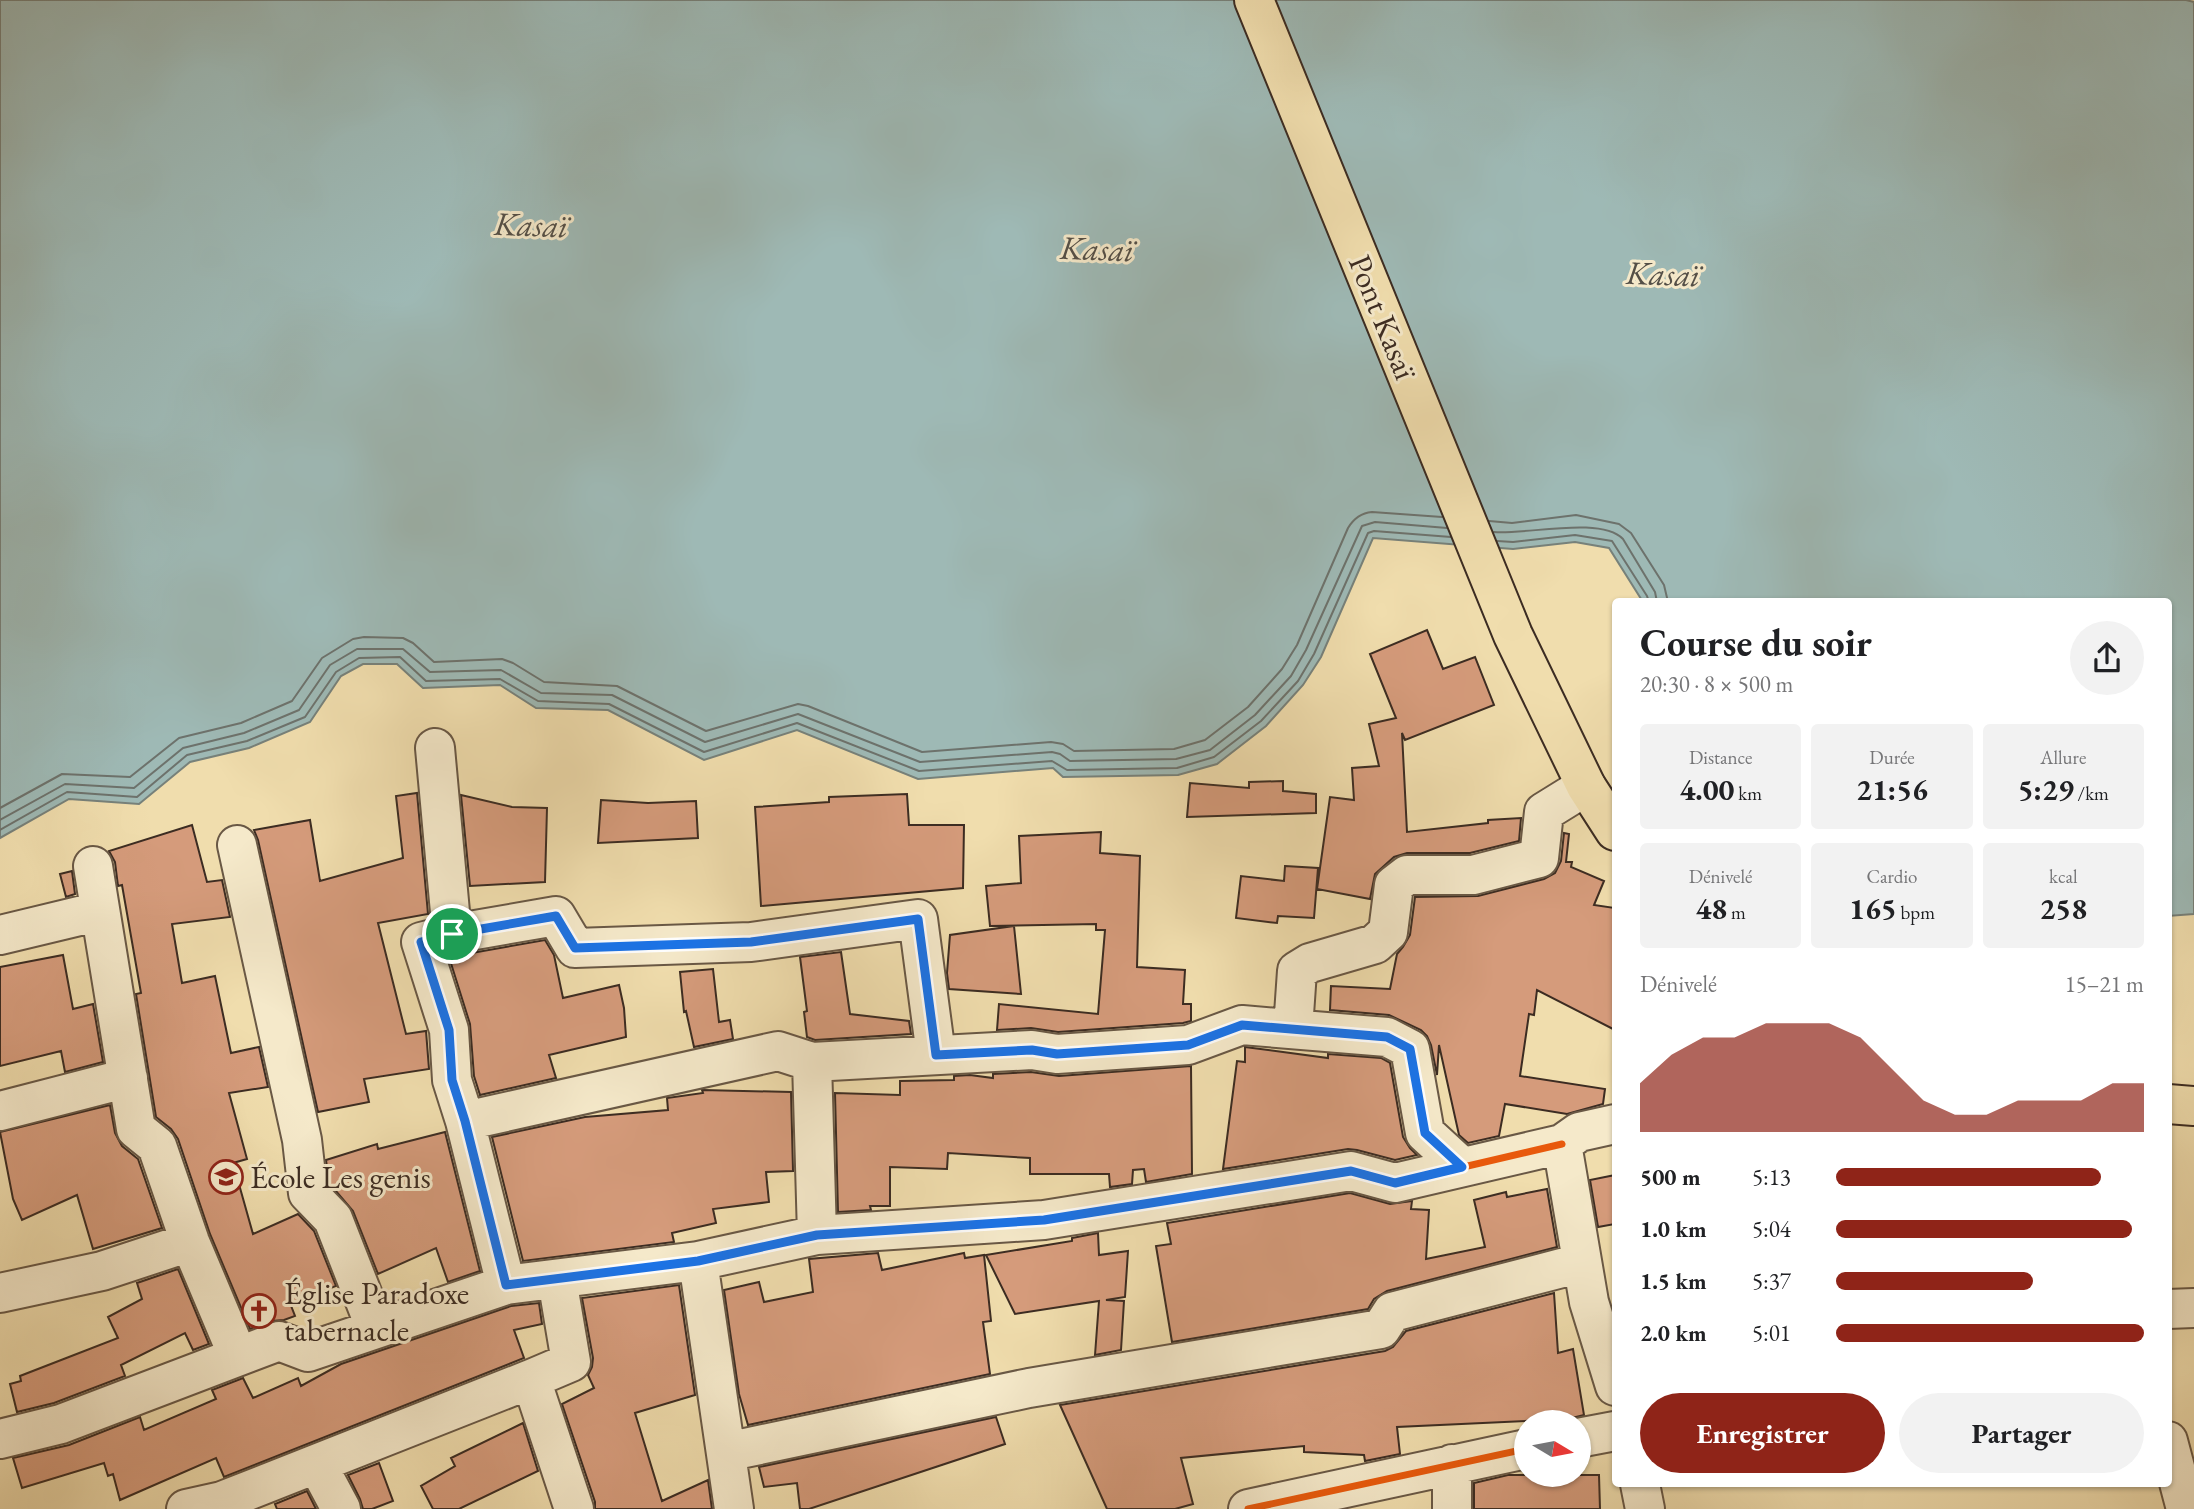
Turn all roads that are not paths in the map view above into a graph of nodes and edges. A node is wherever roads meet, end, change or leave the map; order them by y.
1 (1254, 0) edge
2 (435, 748) dead end
3 (1586, 786) junction
4 (1612, 826) edge
5 (237, 845) dead end
6 (93, 866) dead end
7 (100, 911) junction
8 (452, 934) junction
9 (0, 935) edge
10 (1293, 1029) junction
11 (936, 1055) junction
12 (812, 1062) junction
13 (128, 1078) junction
14 (2172, 1104) edge
15 (2194, 1106) edge
16 (0, 1111) edge
17 (465, 1121) junction
18 (1612, 1125) edge
19 (1562, 1144) junction
20 (1462, 1167) junction
21 (817, 1235) junction
22 (190, 1242) junction
23 (698, 1261) junction
24 (1581, 1264) junction
25 (557, 1279) junction
26 (506, 1285) junction
27 (0, 1293) edge
28 (2194, 1308) edge
29 (2172, 1309) edge
30 (376, 1329) junction
31 (238, 1356) junction
32 (1612, 1376) edge
33 (531, 1379) junction
34 (2194, 1424) edge
35 (2172, 1428) edge
36 (1612, 1432) edge
37 (1591, 1436) edge
38 (0, 1439) edge
39 (1514, 1451) edge
40 (726, 1452) junction
41 (2172, 1456) edge
42 (317, 1464) junction
43 (1452, 1464) junction
44 (1641, 1487) edge
45 (211, 1506) edge
46 (341, 1509) edge
47 (574, 1509) edge
48 (734, 1509) edge
49 (1248, 1509) edge
50 (1452, 1509) edge
51 (1646, 1509) edge
52 (2186, 1509) edge

1 - 3 main road, Pont Kasaï
2 - 8 street
3 - 4 main road, Pont Kasaï
3 - 10 street
5 - 30 street
6 - 7 street
7 - 9 street
7 - 13 street
8 - 11 street
8 - 17 street
10 - 11 street
10 - 20 street
11 - 12 street
12 - 17 street
12 - 21 street
13 - 16 street
13 - 22 street
14 - 15 main road
17 - 26 street
18 - 19 street
19 - 20 street
19 - 24 street
20 - 21 street
21 - 23 street
22 - 27 street
22 - 31 street
23 - 25 street
23 - 40 street
24 - 32 street
24 - 40 street
25 - 26 street
25 - 33 street
26 - 30 street
28 - 29 street
30 - 31 street
31 - 38 street
33 - 42 street
33 - 47 street
34 - 35 street
36 - 37 street
39 - 43 street
40 - 48 street
41 - 52 street
42 - 45 street
42 - 46 street
43 - 49 street
43 - 50 street
44 - 51 street

